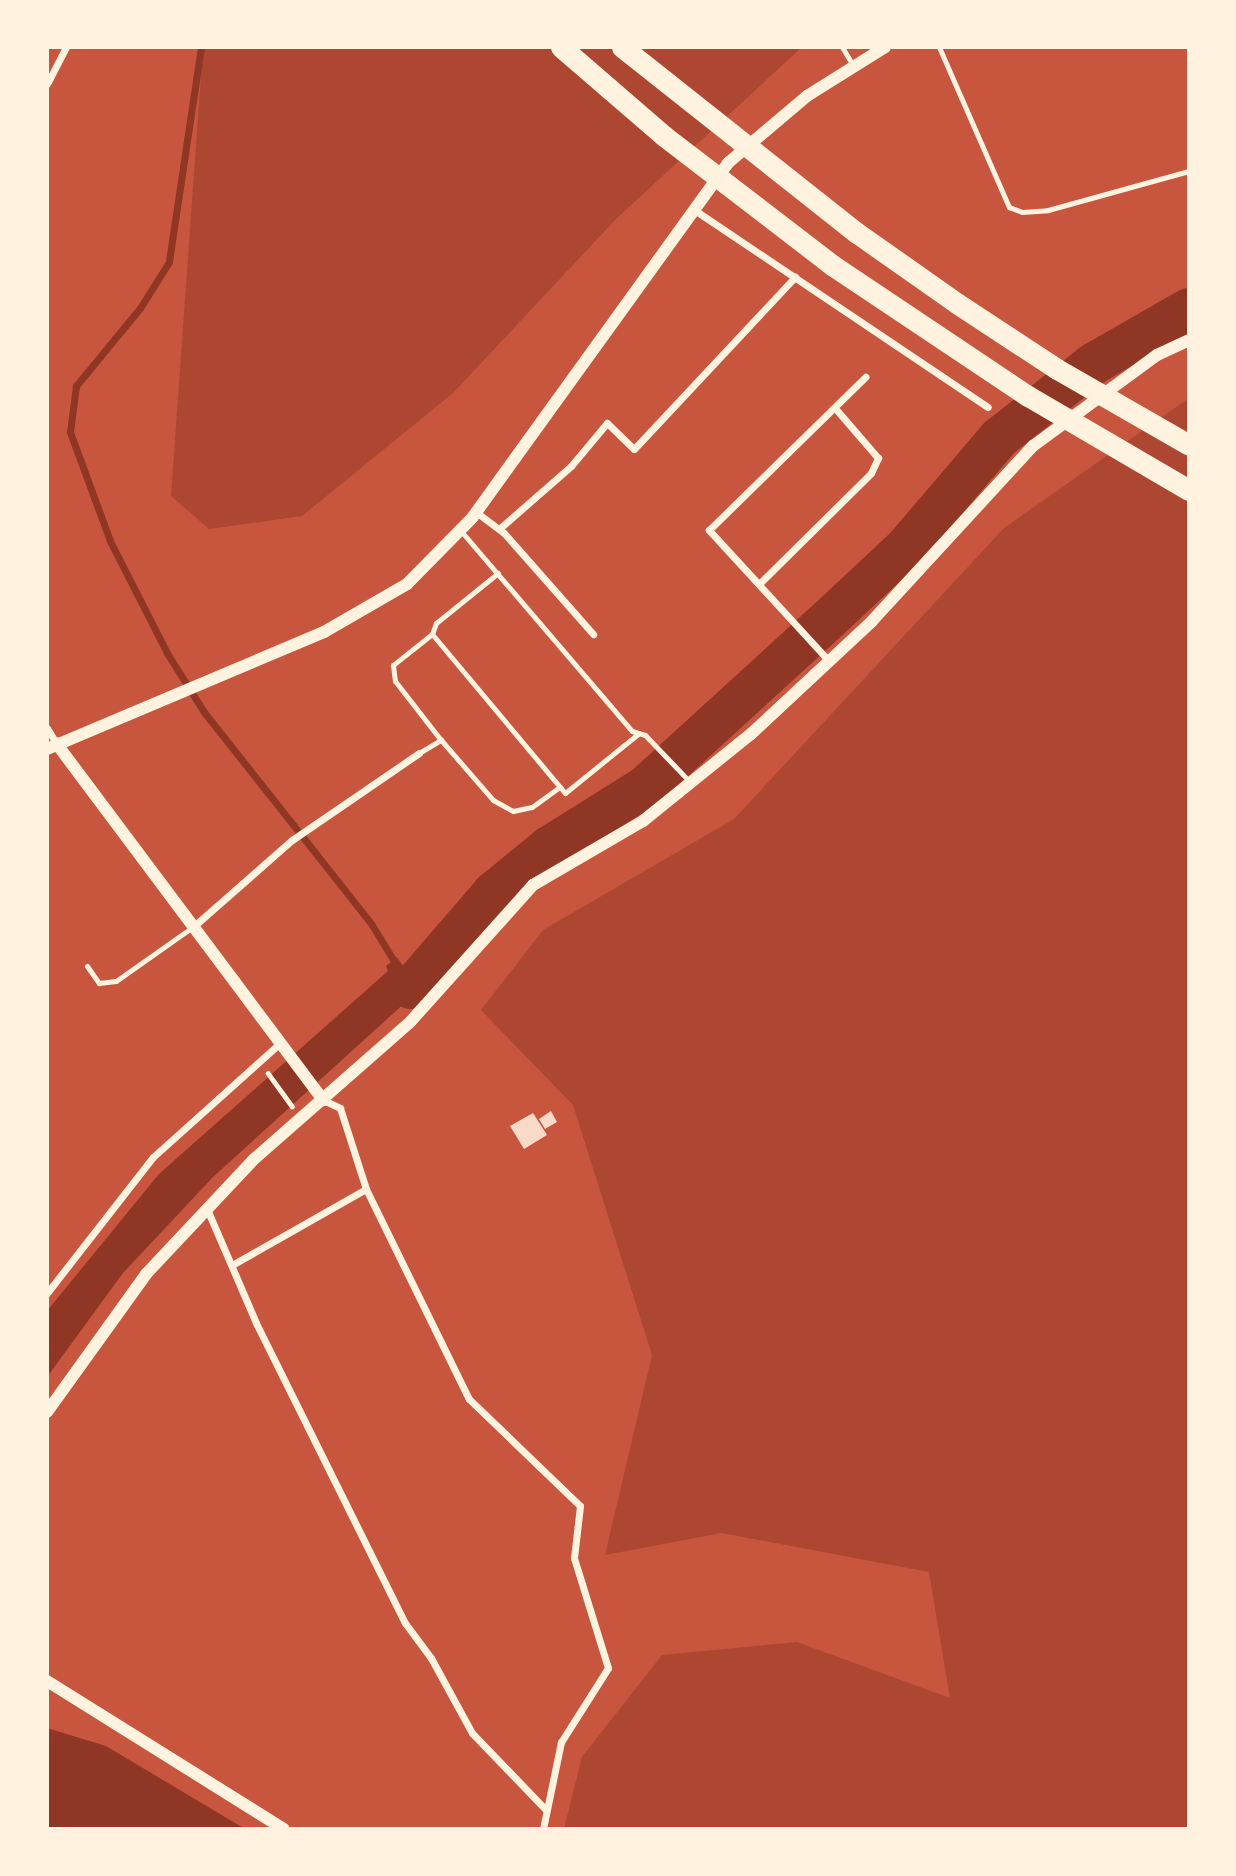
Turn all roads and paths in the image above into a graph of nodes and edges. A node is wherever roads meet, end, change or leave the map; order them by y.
1 (66, 47) edge
2 (561, 47) edge
3 (622, 47) edge
4 (842, 47) edge
5 (885, 47) edge
6 (939, 47) edge
7 (853, 65) junction
8 (47, 84) edge
9 (1189, 171) edge
10 (693, 209) junction
11 (795, 277) junction
12 (1189, 340) edge
13 (865, 377) dead end
14 (988, 407) dead end
15 (835, 408) junction
16 (1189, 445) edge
17 (1189, 490) edge
18 (476, 512) junction
19 (499, 529) junction
20 (461, 531) junction
21 (498, 573) junction
22 (760, 583) junction
23 (432, 634) junction
24 (593, 634) dead end
25 (829, 661) junction
26 (47, 728) edge
27 (639, 733) junction
28 (441, 740) junction
29 (52, 746) edge
30 (419, 753) joint
31 (687, 779) junction
32 (560, 787) junction
33 (194, 926) junction
34 (87, 966) dead end
35 (281, 1042) junction
36 (259, 1062) junction
37 (323, 1100) junction
38 (302, 1118) junction
39 (366, 1189) junction
40 (207, 1209) junction
41 (232, 1265) junction
42 (47, 1293) edge
43 (47, 1412) edge
44 (51, 1689) edge
45 (547, 1810) junction
46 (284, 1829) edge
47 (543, 1829) edge

1 - 8 street
2 - 17 highway
3 - 16 highway
4 - 7 lane
5 - 7 street
6 - 9 lane
7 - 10 street
10 - 11 street
10 - 18 street
11 - 14 street
11 - 19 street
12 - 25 street
13 - 15 street
15 - 22 street
15 - 22 street
18 - 19 street
18 - 20 street
19 - 24 street
20 - 21 lane
20 - 29 street
21 - 23 lane
21 - 27 lane
22 - 25 street
23 - 28 lane
23 - 32 lane
25 - 31 street
26 - 29 street
27 - 31 lane
27 - 32 lane
28 - 30 lane
28 - 32 lane
29 - 33 street
30 - 33 street
31 - 37 street
33 - 34 lane
33 - 35 street
35 - 36 street
35 - 37 street
36 - 38 path
36 - 42 street
37 - 38 street
37 - 39 street
38 - 40 street
39 - 41 street
39 - 45 street
40 - 41 street
40 - 43 street
41 - 45 street
44 - 46 street
45 - 47 street

